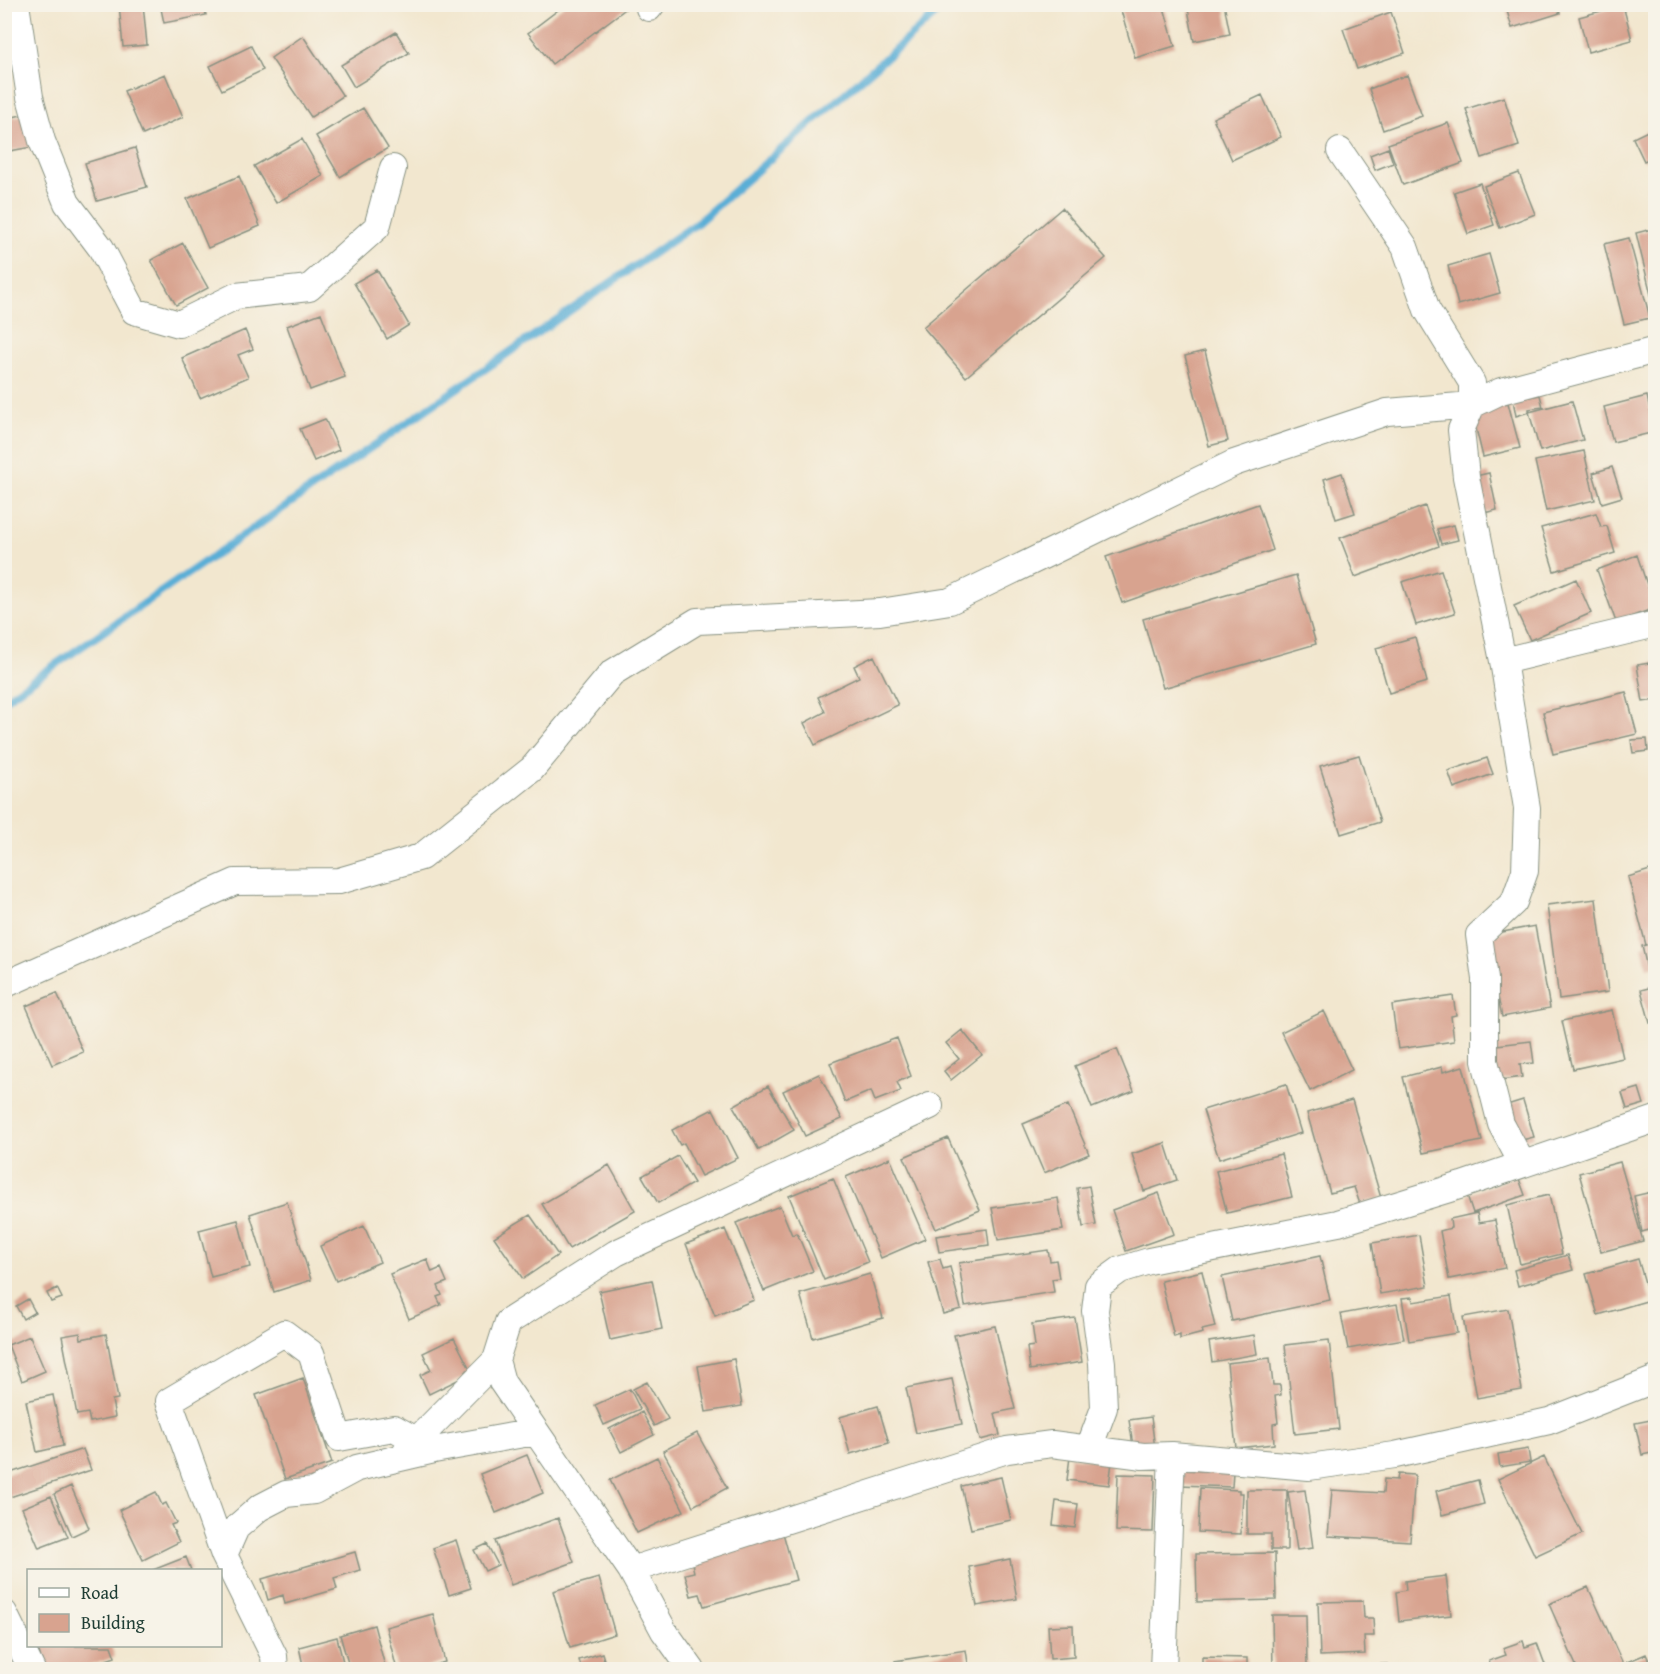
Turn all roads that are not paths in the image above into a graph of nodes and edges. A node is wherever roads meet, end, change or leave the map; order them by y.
1 (13, 11) edge
2 (1340, 151) dead end
3 (393, 168) dead end
4 (1656, 350) edge
5 (1472, 405) junction
6 (1656, 624) edge
7 (1503, 661) junction
8 (4, 985) edge
9 (930, 1106) dead end
10 (1656, 1119) edge
11 (1522, 1163) junction
12 (496, 1360) junction
13 (1656, 1379) edge
14 (535, 1432) junction
15 (1089, 1448) junction
16 (417, 1449) junction
17 (1172, 1455) junction
18 (224, 1555) junction
19 (631, 1570) junction
20 (4, 1613) edge
21 (32, 1670) edge
22 (275, 1670) edge
23 (692, 1670) edge
24 (1163, 1670) edge

1 - 3 street
2 - 5 street
4 - 5 street
5 - 7 street
5 - 8 street
6 - 7 street
7 - 11 street
9 - 12 street
10 - 11 street
11 - 15 street
12 - 14 street
12 - 16 street
13 - 17 street
14 - 16 street
14 - 19 street
15 - 17 street
15 - 19 street
16 - 18 street
16 - 18 street
17 - 24 street
18 - 22 street
19 - 23 street
20 - 21 street

